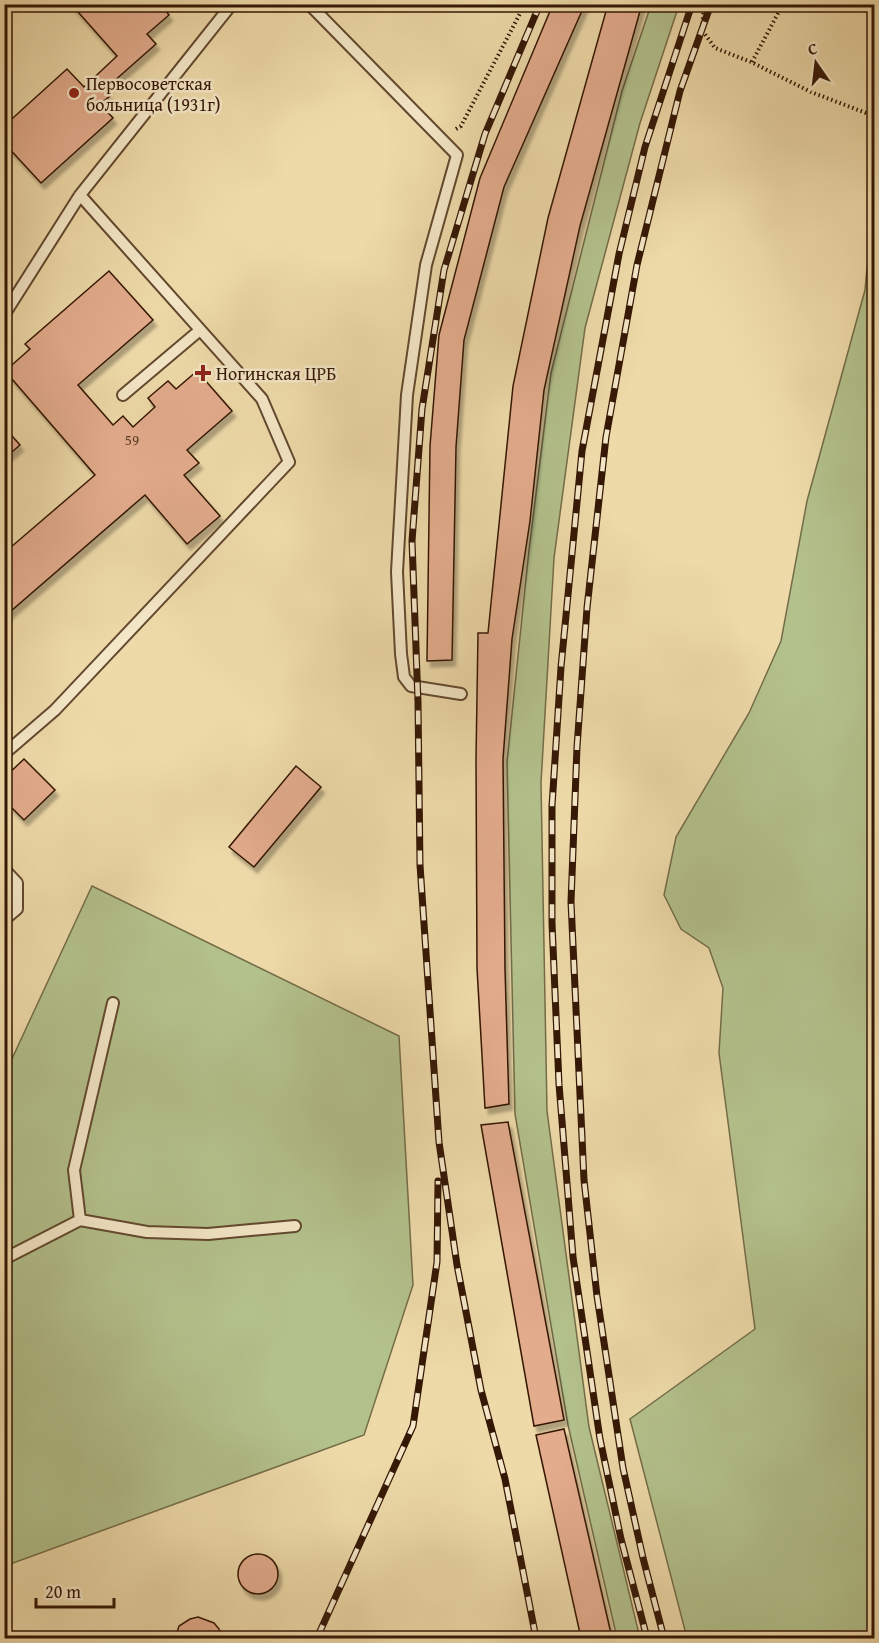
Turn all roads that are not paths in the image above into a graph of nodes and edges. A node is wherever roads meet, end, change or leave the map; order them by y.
1 (231, 4) edge
2 (309, 4) edge
3 (80, 195) junction
4 (4, 315) edge
5 (201, 330) junction
6 (123, 395) dead end
7 (461, 694) dead end
8 (4, 754) edge
9 (4, 869) edge
10 (4, 920) edge
11 (112, 1003) dead end
12 (80, 1220) junction
13 (295, 1226) dead end
14 (4, 1259) edge

1 - 3 lane
2 - 7 lane
3 - 4 lane
3 - 5 lane
5 - 6 lane
5 - 8 lane
9 - 10 lane
11 - 12 lane
12 - 13 lane
12 - 14 lane

